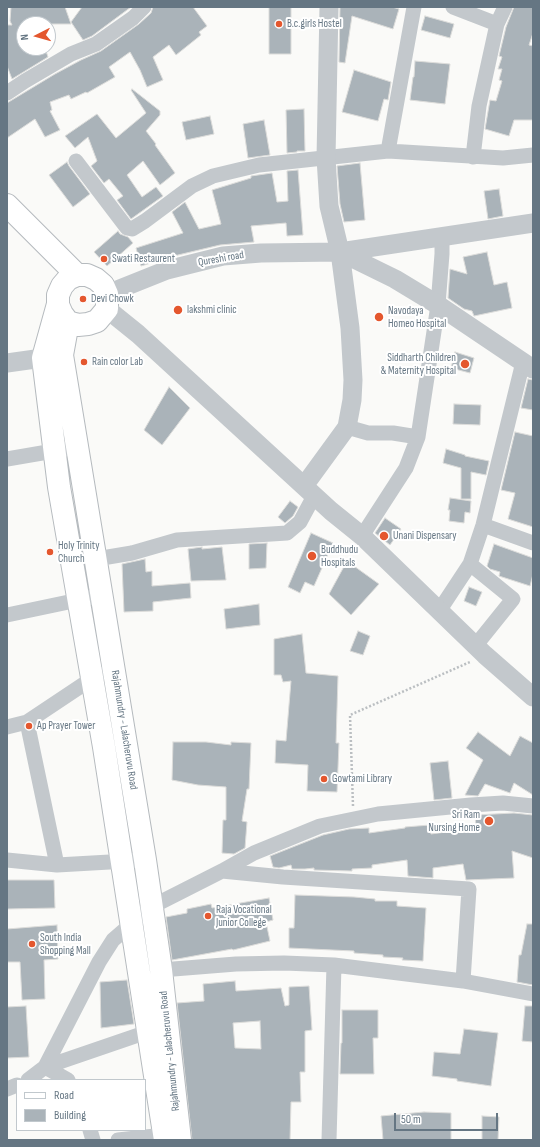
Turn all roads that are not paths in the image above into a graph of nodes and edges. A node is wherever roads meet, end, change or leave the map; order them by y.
1 (144, 7) edge
2 (328, 7) edge
3 (414, 7) edge
4 (453, 7) edge
5 (505, 7) edge
6 (129, 12) edge
7 (497, 24) junction
8 (7, 93) edge
9 (388, 151) junction
10 (533, 155) edge
11 (473, 157) junction
12 (326, 158) junction
13 (76, 161) dead end
14 (7, 205) edge
15 (533, 223) edge
16 (7, 224) edge
17 (442, 237) junction
18 (340, 252) junction
19 (73, 277) junction
20 (107, 302) junction
21 (438, 305) junction
22 (63, 313) junction
23 (52, 357) junction
24 (7, 363) edge
25 (528, 365) edge
26 (347, 427) junction
27 (418, 437) junction
28 (77, 447) junction
29 (54, 451) junction
30 (7, 459) edge
31 (309, 491) junction
32 (484, 525) junction
33 (362, 536) junction
34 (533, 542) edge
35 (96, 559) junction
36 (470, 564) junction
37 (102, 595) junction
38 (79, 600) junction
39 (439, 611) junction
40 (7, 615) edge
41 (481, 650) junction
42 (113, 664) junction
43 (92, 678) junction
44 (533, 697) edge
45 (26, 722) junction
46 (7, 727) edge
47 (533, 806) edge
48 (7, 860) edge
49 (145, 860) junction
50 (122, 861) junction
51 (57, 865) junction
52 (222, 871) junction
53 (151, 907) junction
54 (132, 924) junction
55 (334, 965) junction
56 (161, 970) junction
57 (463, 981) junction
58 (533, 994) edge
59 (158, 1028) junction
60 (45, 1067) junction
61 (29, 1079) edge
62 (66, 1079) edge
63 (172, 1137) edge
64 (118, 1140) edge
65 (329, 1140) edge

1 - 6 street
2 - 12 street
3 - 9 street
4 - 7 street
5 - 7 street
6 - 8 street
7 - 11 street
9 - 11 street
9 - 12 street
10 - 11 street
12 - 13 street
12 - 18 street
14 - 19 main road
15 - 17 street, Qureshi road
16 - 19 main road
17 - 18 street, Qureshi road
17 - 21 street
18 - 20 street, Qureshi road
18 - 21 street
18 - 26 street
19 - 20 main road
19 - 22 main road, Rajahmundry - Lalacheruvu Road
20 - 22 main road
20 - 31 street
21 - 25 street
21 - 27 street
22 - 23 main road, Rajahmundry - Lalacheruvu Road
23 - 24 street
23 - 28 main road, Rajahmundry - Lalacheruvu Road
23 - 29 main road
25 - 32 street
26 - 27 street
26 - 31 street
27 - 33 street
28 - 29 street
28 - 35 main road, Rajahmundry - Lalacheruvu Road
29 - 30 street
29 - 38 main road
31 - 33 street
31 - 35 street
32 - 34 street
32 - 36 street
33 - 39 street
35 - 37 main road, Rajahmundry - Lalacheruvu Road
36 - 39 street
36 - 41 street
37 - 38 street
37 - 42 main road, Rajahmundry - Lalacheruvu Road
38 - 40 street
38 - 43 main road
39 - 41 street
41 - 44 street
42 - 43 street
42 - 49 main road, Rajahmundry - Lalacheruvu Road
43 - 45 street
43 - 50 main road
45 - 46 street
45 - 51 street
47 - 52 street
48 - 51 street
49 - 50 street
49 - 53 main road, Rajahmundry - Lalacheruvu Road
50 - 51 street
50 - 54 main road
52 - 53 street
52 - 57 street
53 - 54 street
53 - 56 main road, Rajahmundry - Lalacheruvu Road
54 - 59 main road
54 - 60 street
55 - 56 street
55 - 57 street
55 - 65 street
56 - 59 main road, Rajahmundry - Lalacheruvu Road
57 - 58 street
59 - 60 street
59 - 63 main road, Rajahmundry - Lalacheruvu Road
60 - 61 street
60 - 62 street
63 - 64 street

